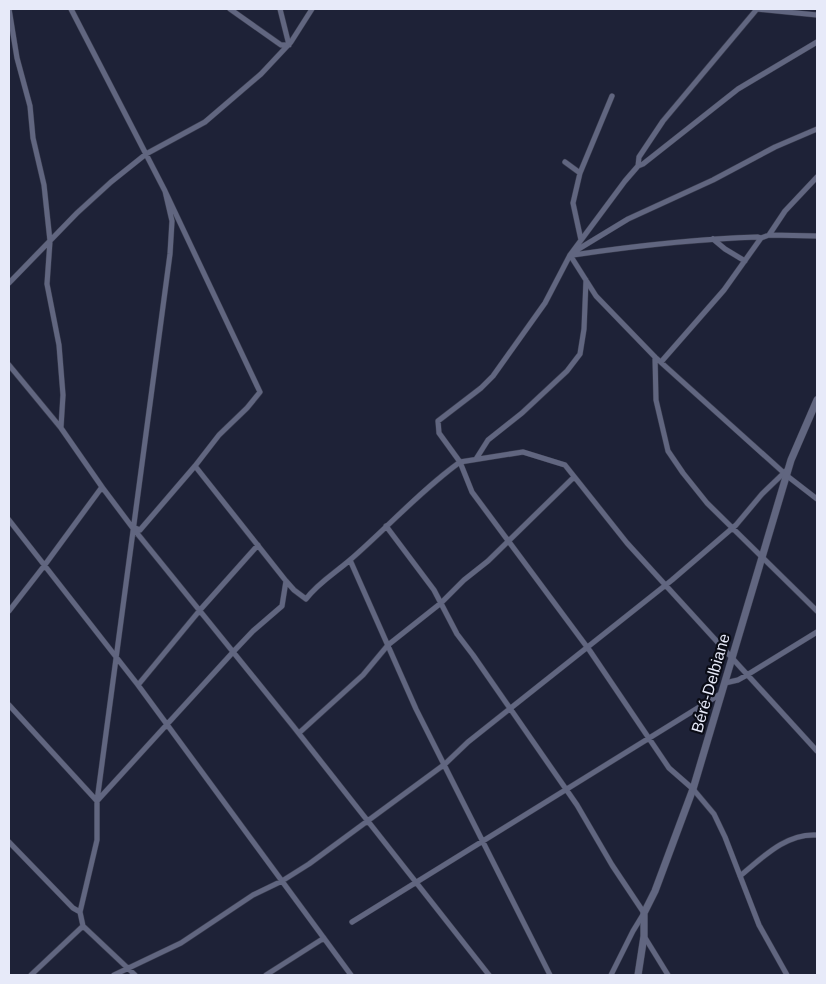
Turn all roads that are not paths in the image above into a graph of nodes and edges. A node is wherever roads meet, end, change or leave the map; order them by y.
1 (9, 9) edge
2 (71, 9) edge
3 (230, 9) edge
4 (280, 9) edge
5 (312, 9) edge
6 (757, 9) edge
7 (817, 15) edge
8 (817, 42) edge
9 (289, 45) junction
10 (612, 96) dead end
11 (817, 130) edge
12 (146, 154) junction
13 (565, 162) dead end
14 (638, 166) junction
15 (580, 173) junction
16 (817, 177) edge
17 (166, 191) junction
18 (768, 235) junction
19 (817, 236) edge
20 (762, 238) junction
21 (713, 239) junction
22 (581, 240) junction
23 (50, 241) junction
24 (570, 255) junction
25 (745, 261) junction
26 (586, 280) junction
27 (9, 283) edge
28 (655, 357) junction
29 (661, 362) junction
30 (9, 365) edge
31 (817, 400) edge
32 (61, 428) junction
33 (476, 459) junction
34 (460, 462) junction
35 (195, 466) junction
36 (786, 472) junction
37 (574, 477) junction
38 (102, 487) junction
39 (817, 499) edge
40 (9, 520) edge
41 (386, 526) junction
42 (132, 527) junction
43 (732, 528) junction
44 (509, 541) junction
45 (258, 545) junction
46 (761, 557) junction
47 (350, 560) junction
48 (44, 566) junction
49 (286, 581) junction
50 (666, 585) junction
51 (441, 603) junction
52 (200, 610) junction
53 (817, 611) edge
54 (9, 612) edge
55 (817, 632) edge
56 (388, 645) junction
57 (587, 648) junction
58 (234, 651) junction
59 (116, 657) junction
60 (732, 657) junction
61 (747, 675) junction
62 (725, 683) junction
63 (138, 685) junction
64 (722, 692) junction
65 (9, 705) edge
66 (510, 709) junction
67 (166, 725) junction
68 (299, 732) junction
69 (649, 738) junction
70 (817, 752) edge
71 (445, 764) junction
72 (566, 789) junction
73 (694, 789) junction
74 (97, 801) junction
75 (368, 821) junction
76 (817, 835) edge
77 (9, 842) edge
78 (482, 842) junction
79 (740, 876) junction
80 (282, 881) junction
81 (416, 883) junction
82 (80, 912) junction
83 (644, 913) junction
84 (352, 922) dead end
85 (83, 926) junction
86 (644, 936) junction
87 (324, 938) junction
88 (128, 968) junction
89 (31, 975) edge
90 (114, 975) edge
91 (135, 975) edge
92 (266, 975) edge
93 (351, 975) edge
94 (489, 975) edge
95 (550, 975) edge
96 (611, 975) edge
97 (638, 975) edge
98 (668, 975) edge
99 (786, 975) edge

1 - 23 street
2 - 12 street
3 - 9 street
4 - 9 street
5 - 9 street
6 - 7 street
6 - 14 street
8 - 14 street
9 - 12 street
10 - 15 street
11 - 24 street
12 - 17 street
12 - 23 street
13 - 15 street
14 - 22 street
15 - 22 street
16 - 18 street
17 - 35 street
17 - 42 street
18 - 19 street
18 - 20 street
20 - 21 street
20 - 25 street
21 - 24 street
21 - 25 street
22 - 24 street
23 - 27 street
23 - 32 street
24 - 26 street
24 - 34 street
25 - 29 street
26 - 28 street
26 - 33 street
28 - 29 street
28 - 43 street
29 - 36 street
30 - 32 street
31 - 36 street, Béré-Delbiane
32 - 38 street
33 - 34 street
33 - 37 street
34 - 41 street
34 - 44 street
35 - 42 street
35 - 45 street
36 - 39 street
36 - 43 street
36 - 46 street, Béré-Delbiane
37 - 44 street
37 - 50 street
38 - 42 street
38 - 48 street
40 - 48 street
41 - 47 street
41 - 51 street
42 - 52 street
42 - 59 street
43 - 46 street
43 - 50 street
44 - 51 street
44 - 57 street
45 - 49 street
45 - 52 street
46 - 53 street
46 - 60 street, Béré-Delbiane
47 - 49 street
47 - 56 street
48 - 54 street
48 - 59 street
49 - 58 street
50 - 57 street
50 - 60 street
51 - 56 street
51 - 66 street
52 - 58 street
52 - 63 street
55 - 61 street
56 - 68 street
56 - 71 street
57 - 66 street
57 - 69 street
58 - 67 street
58 - 68 street
59 - 63 street
59 - 74 street
60 - 61 street
60 - 62 street, Béré-Delbiane
61 - 62 street
61 - 70 street
62 - 64 street, Béré-Delbiane
63 - 67 street
64 - 69 street
64 - 73 street, Béré-Delbiane
65 - 74 street
66 - 71 street
66 - 72 street
67 - 74 street
67 - 80 street
68 - 75 street
69 - 72 street
69 - 73 street
71 - 75 street
71 - 78 street
72 - 78 street
72 - 83 street
73 - 79 street
73 - 83 street, Béré-Delbiane
74 - 82 street
75 - 80 street
75 - 81 street
76 - 79 street
77 - 82 street
78 - 81 street
78 - 95 street
79 - 99 street
80 - 87 street
80 - 88 street
81 - 84 street
81 - 94 street
82 - 85 street
83 - 86 street, Béré-Delbiane
83 - 96 street
85 - 88 street
85 - 89 street
86 - 97 street, Béré-Delbiane
86 - 98 street
87 - 92 street
87 - 93 street
88 - 90 street
88 - 91 street

